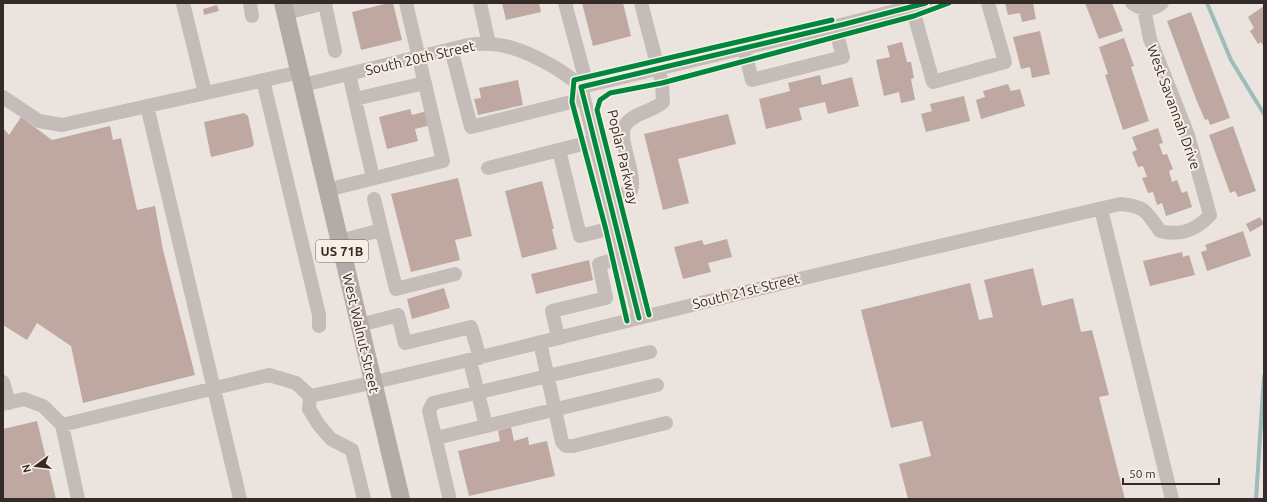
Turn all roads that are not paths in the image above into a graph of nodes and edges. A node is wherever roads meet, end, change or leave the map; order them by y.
1 (183, 3) edge
2 (406, 3) edge
3 (480, 3) edge
4 (565, 3) edge
5 (641, 3) edge
6 (926, 3) edge
7 (988, 3) edge
8 (1162, 3) edge
9 (325, 4) edge
10 (911, 6) edge
11 (1138, 6) edge
12 (284, 8) edge
13 (835, 27) junction
14 (489, 44) junction
15 (744, 48) junction
16 (451, 49) junction
17 (335, 51) dead end
18 (418, 57) junction
19 (658, 69) junction
20 (349, 74) junction
21 (301, 78) junction
22 (262, 80) junction
23 (424, 83) junction
24 (584, 90) junction
25 (205, 93) junction
26 (3, 97) edge
27 (355, 99) junction
28 (147, 106) junction
29 (594, 141) junction
30 (559, 150) junction
31 (488, 168) dead end
32 (374, 178) junction
33 (327, 190) junction
34 (374, 199) dead end
35 (610, 200) junction
36 (1120, 204) joint
37 (1101, 209) junction
38 (616, 227) junction
39 (381, 230) junction
40 (340, 241) junction
41 (624, 257) junction
42 (455, 274) dead end
43 (639, 318) junction
44 (360, 325) junction
45 (318, 326) dead end
46 (558, 337) junction
47 (540, 342) junction
48 (650, 352) dead end
49 (475, 360) junction
50 (547, 376) junction
51 (3, 382) edge
52 (374, 383) junction
53 (657, 385) dead end
54 (214, 388) junction
55 (478, 392) junction
56 (310, 396) junction
57 (6, 404) edge
58 (555, 408) junction
59 (666, 423) dead end
60 (62, 425) junction
61 (486, 426) junction
62 (436, 438) junction
63 (449, 496) dead end
64 (78, 499) edge
65 (240, 499) edge
66 (364, 499) edge
67 (401, 499) edge
68 (1172, 499) edge

1 - 25 street
2 - 18 street
3 - 14 street
4 - 24 street
5 - 19 street
6 - 10 street
7 - 10 street
8 - 11 street
9 - 12 street
9 - 17 street
10 - 13 street
11 - 36 street, West Savannah Drive
12 - 21 main road, West Walnut Street / US 71B
13 - 15 street
13 - 15 street
14 - 16 street, South 20th Street
14 - 24 street, South 20th Street
15 - 19 street
16 - 18 street, South 20th Street
16 - 24 street
18 - 20 street, South 20th Street
18 - 23 street
19 - 24 street
19 - 35 street
20 - 21 street, South 20th Street
20 - 27 street
21 - 22 street, South 20th Street
21 - 33 main road, West Walnut Street / US 71B
22 - 25 street, South 20th Street
22 - 45 street
23 - 27 street
23 - 32 street
24 - 29 street
25 - 28 street, South 20th Street
26 - 28 street, South 20th Street
27 - 32 street
28 - 54 street
29 - 30 street
29 - 35 street
30 - 31 street
30 - 38 street
32 - 33 street
33 - 40 main road, West Walnut Street / US 71B
34 - 39 street
35 - 38 street
36 - 37 street, South 21st Street
37 - 43 street, South 21st Street
37 - 68 street
38 - 41 street
39 - 40 street
39 - 42 street
40 - 44 main road, West Walnut Street / US 71B
41 - 43 street
41 - 46 street
43 - 46 street, South 21st Street
44 - 49 street
44 - 52 main road, West Walnut Street / US 71B
46 - 47 street, South 21st Street
47 - 49 street, South 21st Street
47 - 50 street
48 - 50 street
49 - 52 street, South 21st Street
49 - 55 street
50 - 55 street
50 - 58 street
51 - 57 street
52 - 56 street, South 21st Street
52 - 67 main road, West Walnut Street / US 71B
53 - 58 street
54 - 56 street
54 - 60 street
54 - 65 street
55 - 61 street
55 - 62 street
56 - 66 street
57 - 60 street
58 - 59 street
58 - 61 street
60 - 64 street
61 - 62 street
62 - 63 street

